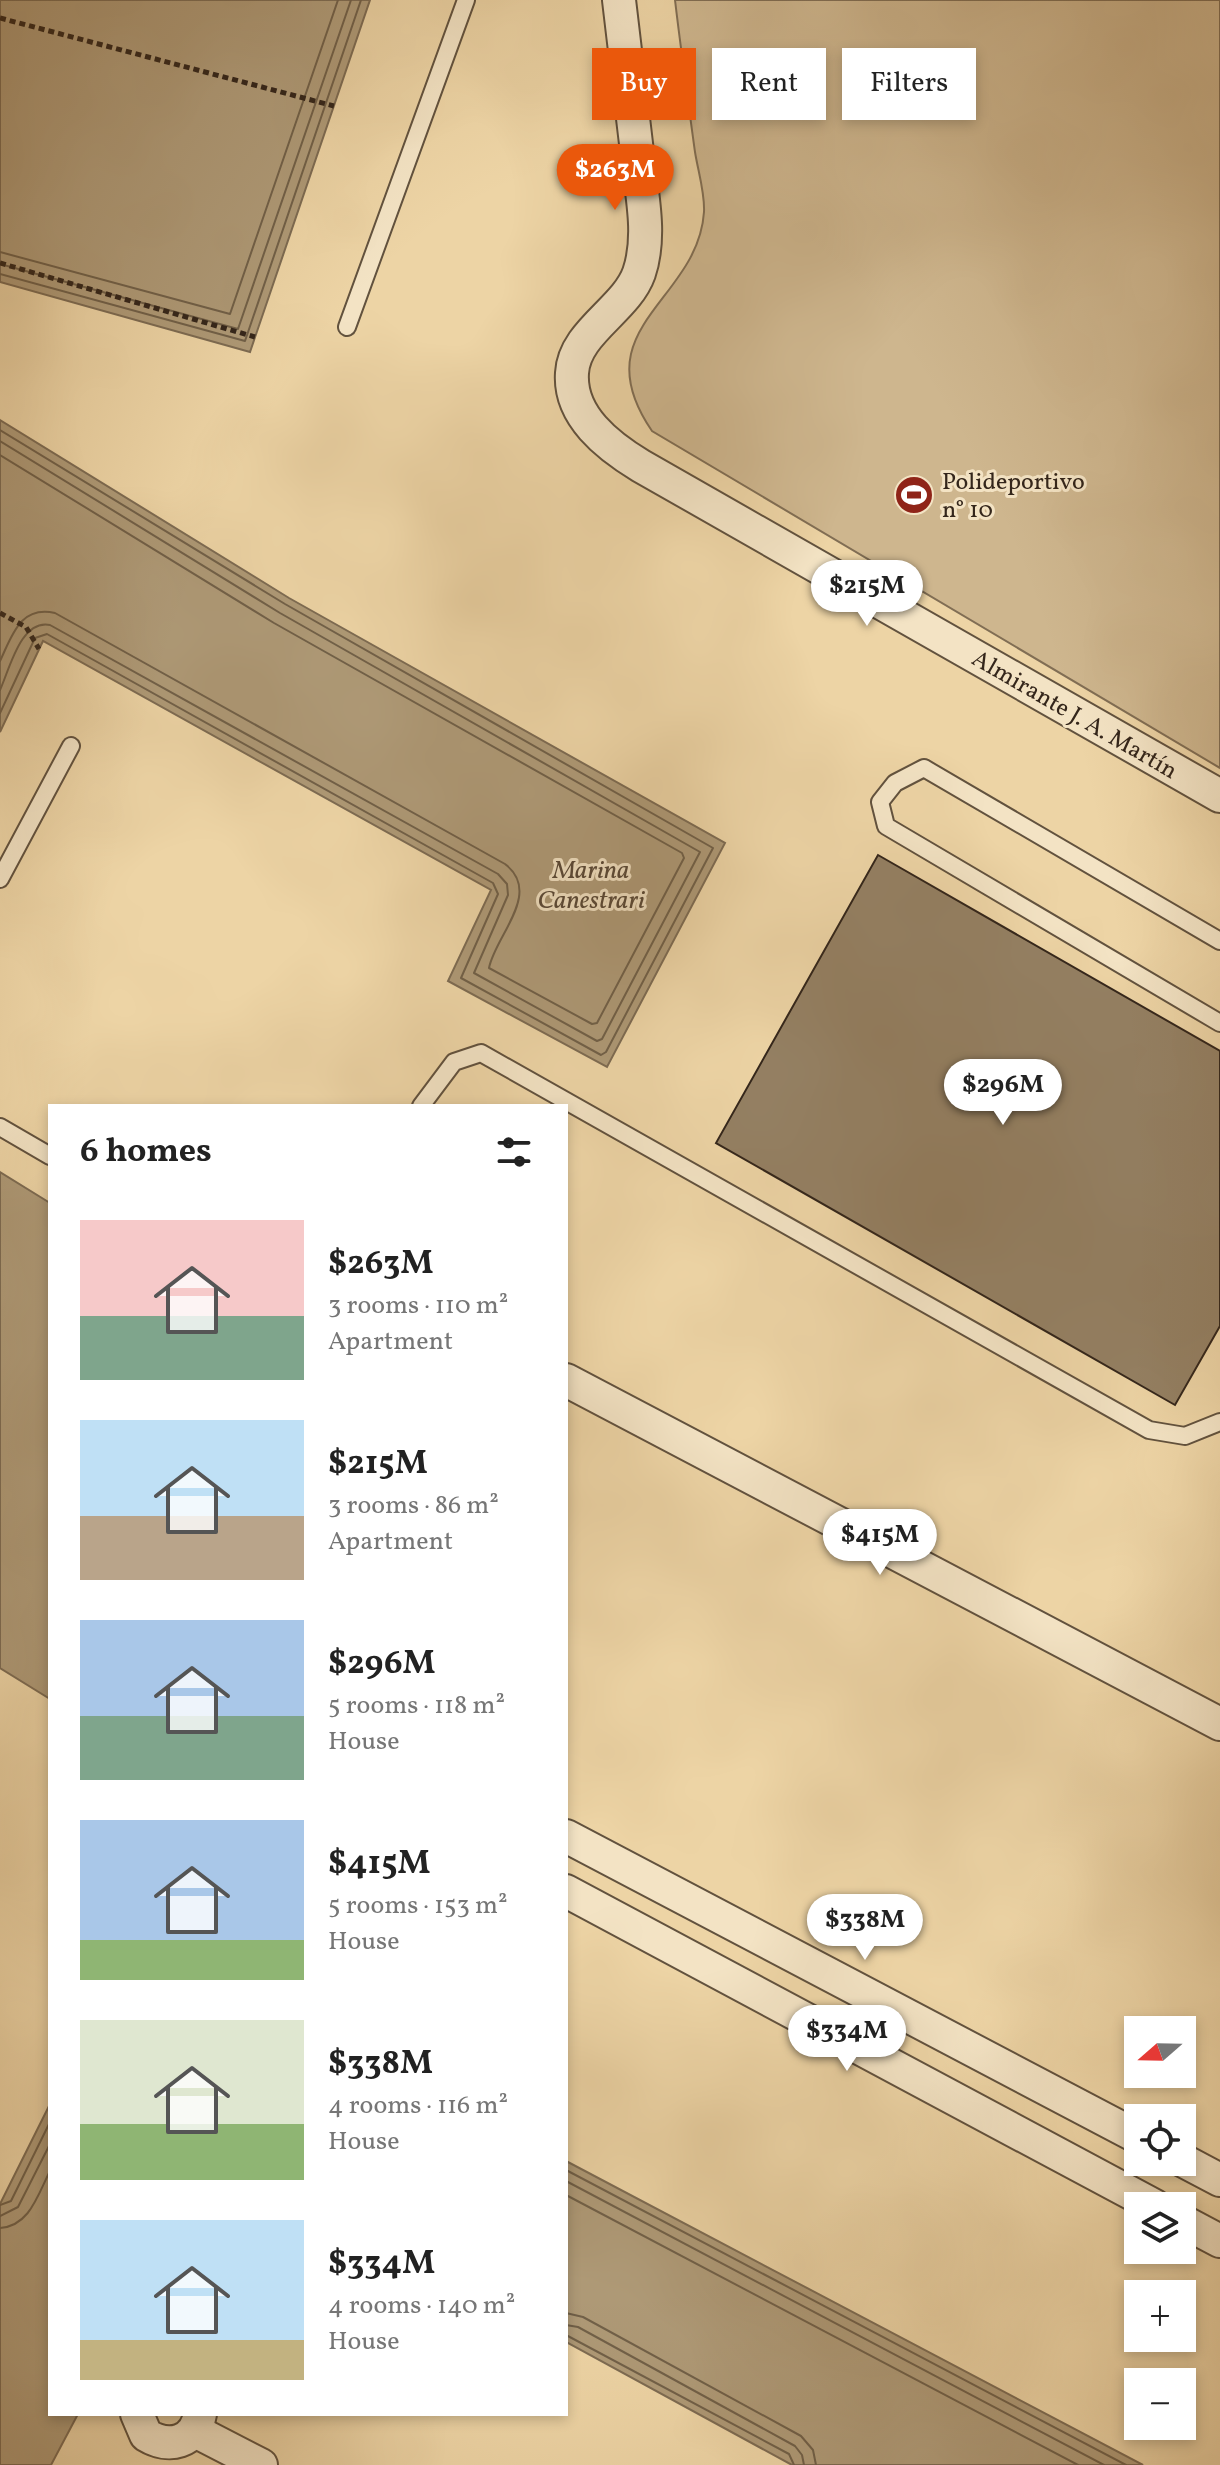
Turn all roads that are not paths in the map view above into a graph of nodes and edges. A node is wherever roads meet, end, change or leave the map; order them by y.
1 (466, 0) edge
2 (619, 0) edge
3 (347, 327) dead end
4 (71, 746) dead end
5 (1220, 796) edge
6 (0, 879) edge
7 (1220, 941) edge
8 (1220, 1023) edge
9 (422, 1104) edge
10 (0, 1127) edge
11 (48, 1155) edge
12 (568, 1381) edge
13 (1220, 1422) edge
14 (1220, 1724) edge
15 (568, 1837) edge
16 (568, 1892) edge
17 (1124, 2130) edge
18 (1196, 2167) edge
19 (1220, 2180) edge
20 (1129, 2192) edge
21 (1196, 2228) edge
22 (1220, 2241) edge
23 (138, 2416) edge
24 (197, 2422) edge
25 (261, 2465) edge

1 - 3 lane
2 - 5 street, Almirante J. A. Martín
4 - 6 lane
7 - 8 lane
9 - 13 lane
10 - 11 lane
12 - 14 street
15 - 17 street
16 - 20 street
18 - 19 street
21 - 22 street
23 - 24 street
24 - 25 street

